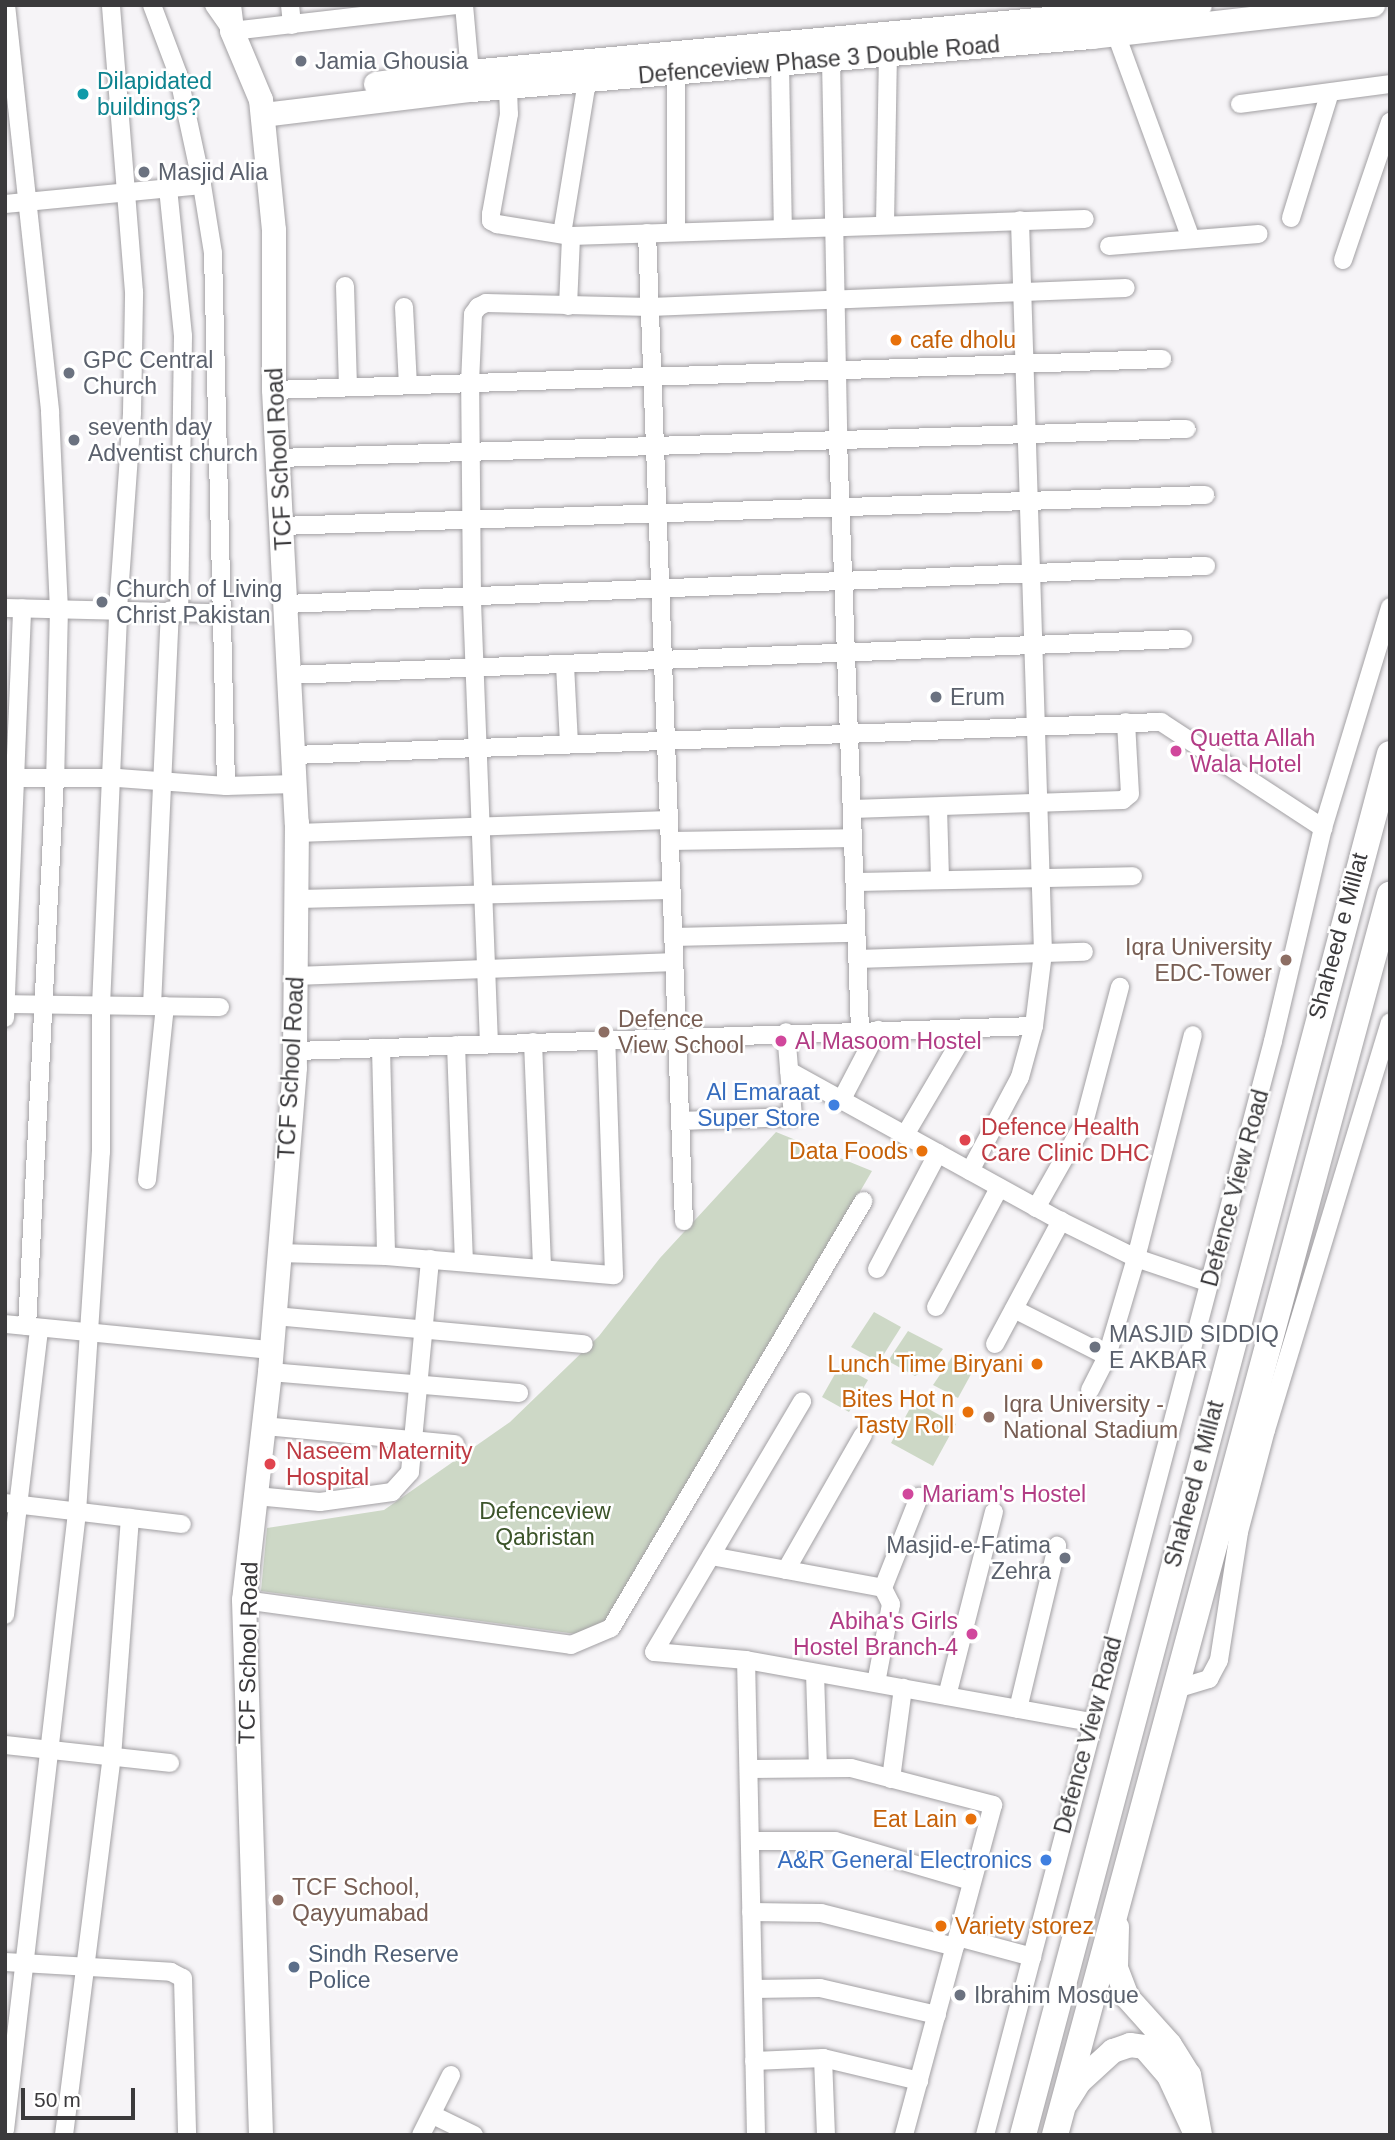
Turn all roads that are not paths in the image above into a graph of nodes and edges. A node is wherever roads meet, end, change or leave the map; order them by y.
1 (6, 5) edge
2 (111, 5) edge
3 (152, 5) edge
4 (214, 5) edge
5 (229, 5) edge
6 (290, 5) edge
7 (457, 5) edge
8 (464, 5) edge
9 (1200, 5) edge
10 (1373, 5) edge
11 (401, 9) edge
12 (347, 11) edge
13 (292, 25) junction
14 (232, 31) junction
15 (1116, 34) junction
16 (903, 47) junction
17 (831, 60) junction
18 (780, 64) junction
19 (597, 73) junction
20 (677, 73) junction
21 (471, 81) junction
22 (1390, 84) edge
23 (509, 88) junction
24 (1329, 95) junction
25 (1240, 104) dead end
26 (263, 108) junction
27 (1390, 122) edge
28 (202, 185) junction
29 (168, 188) junction
30 (125, 192) junction
31 (26, 200) junction
32 (5, 204) edge
33 (1291, 218) dead end
34 (1085, 219) dead end
35 (1020, 220) junction
36 (885, 224) junction
37 (833, 226) junction
38 (783, 229) junction
39 (677, 232) junction
40 (647, 233) junction
41 (1258, 234) dead end
42 (567, 235) junction
43 (1191, 239) junction
44 (1109, 246) dead end
45 (1343, 260) dead end
46 (345, 286) dead end
47 (1126, 288) dead end
48 (1023, 292) junction
49 (834, 299) junction
50 (568, 306) junction
51 (404, 307) dead end
52 (650, 307) junction
53 (1162, 359) dead end
54 (1025, 364) junction
55 (836, 370) junction
56 (653, 377) junction
57 (470, 383) junction
58 (408, 385) junction
59 (348, 387) junction
60 (274, 390) junction
61 (1187, 429) dead end
62 (1028, 434) junction
63 (838, 441) junction
64 (655, 447) junction
65 (472, 454) junction
66 (278, 458) junction
67 (1205, 495) dead end
68 (1030, 501) junction
69 (841, 508) junction
70 (658, 514) junction
71 (472, 520) junction
72 (281, 526) junction
73 (1206, 566) dead end
74 (1032, 573) junction
75 (843, 581) junction
76 (660, 589) junction
77 (472, 597) junction
78 (286, 604) junction
79 (1390, 607) edge
80 (14, 608) edge
81 (59, 608) junction
82 (118, 609) junction
83 (175, 610) junction
84 (209, 613) dead end
85 (1183, 639) dead end
86 (1032, 646) junction
87 (846, 653) junction
88 (663, 661) junction
89 (565, 665) junction
90 (476, 668) junction
91 (289, 675) junction
92 (1126, 722) junction
93 (1034, 727) junction
94 (849, 732) junction
95 (666, 740) junction
96 (569, 744) junction
97 (481, 748) junction
98 (1390, 754) edge
99 (294, 755) junction
100 (12, 778) edge
101 (55, 778) junction
102 (112, 778) junction
103 (163, 783) junction
104 (285, 785) junction
105 (226, 786) junction
106 (1037, 804) junction
107 (938, 807) junction
108 (852, 809) junction
109 (669, 820) junction
110 (481, 827) junction
111 (1323, 828) junction
112 (297, 833) junction
113 (853, 838) junction
114 (670, 841) junction
115 (1133, 876) dead end
116 (1040, 878) junction
117 (940, 880) junction
118 (855, 882) junction
119 (671, 890) junction
120 (1390, 894) edge
121 (484, 897) junction
122 (297, 899) junction
123 (856, 933) junction
124 (673, 937) junction
125 (1084, 952) dead end
126 (1044, 953) junction
127 (857, 959) junction
128 (674, 962) junction
129 (485, 969) junction
130 (297, 975) junction
131 (1120, 987) dead end
132 (6, 1004) edge
133 (45, 1006) junction
134 (101, 1006) junction
135 (159, 1006) junction
136 (220, 1007) dead end
137 (5, 1018) edge
138 (1390, 1022) edge
139 (1034, 1026) junction
140 (968, 1027) junction
141 (869, 1030) junction
142 (786, 1032) junction
143 (1193, 1035) dead end
144 (677, 1036) junction
145 (606, 1039) junction
146 (533, 1042) junction
147 (489, 1044) junction
148 (456, 1045) junction
149 (381, 1048) junction
150 (296, 1051) junction
151 (789, 1071) junction
152 (842, 1099) junction
153 (680, 1121) junction
154 (905, 1135) junction
155 (938, 1153) junction
156 (970, 1171) junction
157 (147, 1180) dead end
158 (999, 1188) junction
159 (864, 1201) dead end
160 (1036, 1208) junction
161 (684, 1221) dead end
162 (1061, 1222) junction
163 (278, 1253) junction
164 (386, 1256) junction
165 (1136, 1258) junction
166 (430, 1259) junction
167 (464, 1262) junction
168 (542, 1269) junction
169 (877, 1269) dead end
170 (1210, 1283) junction
171 (936, 1307) dead end
172 (1014, 1309) junction
173 (275, 1316) junction
174 (5, 1324) edge
175 (33, 1327) junction
176 (426, 1328) junction
177 (92, 1333) junction
178 (584, 1344) dead end
179 (995, 1344) dead end
180 (1107, 1356) junction
181 (267, 1357) junction
182 (416, 1383) junction
183 (1090, 1390) dead end
184 (519, 1393) dead end
185 (802, 1402) dead end
186 (264, 1426) junction
187 (863, 1435) dead end
188 (411, 1441) junction
189 (455, 1444) dead end
190 (256, 1496) junction
191 (919, 1497) dead end
192 (12, 1504) edge
193 (77, 1512) junction
194 (994, 1512) dead end
195 (131, 1518) junction
196 (182, 1524) dead end
197 (1057, 1546) dead end
198 (711, 1556) junction
199 (786, 1570) junction
200 (883, 1588) junction
201 (244, 1600) junction
202 (5, 1615) edge
203 (746, 1660) junction
204 (815, 1673) junction
205 (876, 1683) junction
206 (903, 1688) junction
207 (1173, 1690) junction
208 (947, 1696) junction
209 (1018, 1709) junction
210 (1091, 1722) junction
211 (5, 1745) edge
212 (52, 1750) junction
213 (112, 1757) junction
214 (170, 1763) dead end
215 (818, 1768) junction
216 (750, 1769) junction
217 (891, 1779) junction
218 (751, 1841) junction
219 (971, 1881) junction
220 (1117, 1898) junction
221 (751, 1913) junction
222 (956, 1942) junction
223 (1032, 1957) junction
224 (5, 1962) edge
225 (27, 1964) junction
226 (83, 1968) junction
227 (753, 1989) junction
228 (937, 2015) junction
229 (823, 2059) junction
230 (754, 2061) junction
231 (451, 2075) dead end
232 (919, 2081) junction
233 (439, 2118) dead end
234 (1058, 2122) edge
235 (5, 2130) edge
236 (64, 2135) edge
237 (187, 2135) edge
238 (261, 2135) edge
239 (421, 2135) edge
240 (474, 2135) edge
241 (755, 2135) edge
242 (826, 2135) edge
243 (904, 2135) edge
244 (985, 2135) edge
245 (1023, 2135) edge
246 (1198, 2135) edge

1 - 31 street
2 - 30 street
3 - 28 street
4 - 14 street
5 - 14 street, TCF School Road
6 - 13 street
7 - 11 street
8 - 21 street
9 - 16 street
10 - 15 street, Defenceview Phase 3 Double Road
11 - 12 street
12 - 13 street
13 - 14 street
14 - 26 street, TCF School Road
15 - 16 street, Defenceview Phase 3 Double Road
15 - 43 street
16 - 17 street, Defenceview Phase 3 Double Road
16 - 19 street
16 - 36 street
17 - 18 street, Defenceview Phase 3 Double Road
17 - 37 street
18 - 20 street, Defenceview Phase 3 Double Road
18 - 38 street
19 - 20 street, Defenceview Phase 3 Double Road
19 - 21 street
19 - 23 street, Defenceview Phase 3 Double Road
19 - 42 street
20 - 39 street
21 - 23 street, Defenceview Phase 3 Double Road
21 - 26 street, Defenceview Phase 3 Double Road
22 - 24 street
23 - 42 street
24 - 25 street
24 - 33 street
26 - 60 street, TCF School Road
27 - 45 street
28 - 29 street
28 - 105 street
29 - 30 street
29 - 83 street
30 - 31 street
30 - 82 street
31 - 32 street
31 - 81 street
34 - 35 street
35 - 36 street
35 - 48 street
36 - 37 street
37 - 38 street
37 - 49 street
38 - 39 street
39 - 40 street
40 - 42 street
40 - 52 street
41 - 43 street
42 - 50 street
43 - 44 street
46 - 59 street
47 - 48 street
48 - 49 street
48 - 54 street
49 - 52 street
49 - 55 street
50 - 52 street
50 - 57 street
51 - 58 street
52 - 56 street
53 - 54 street
54 - 55 street
54 - 62 street
55 - 56 street
55 - 63 street
56 - 57 street
56 - 64 street
57 - 58 street
57 - 65 street
58 - 59 street
59 - 60 street
60 - 66 street, TCF School Road
61 - 62 street
62 - 63 street
62 - 68 street
63 - 64 street
63 - 69 street
64 - 65 street
64 - 70 street
65 - 66 street
65 - 71 street
66 - 72 street, TCF School Road
67 - 68 street
68 - 69 street
68 - 74 street
69 - 70 street
69 - 75 street
70 - 71 street
70 - 76 street
71 - 72 street
71 - 77 street
72 - 78 street, TCF School Road
73 - 74 street
74 - 75 street
74 - 86 street
75 - 76 street
75 - 87 street
76 - 77 street
76 - 88 street
77 - 78 street
77 - 90 street
78 - 91 street, TCF School Road
79 - 111 street, Defence View Road
80 - 81 street
80 - 100 street
81 - 82 street
81 - 101 street
82 - 83 street
82 - 102 street
83 - 84 street
83 - 103 street
85 - 86 street
86 - 87 street
86 - 93 street
87 - 88 street
87 - 94 street
88 - 89 street
88 - 95 street
89 - 90 street
89 - 96 street
90 - 91 street
90 - 97 street
91 - 99 street, TCF School Road
92 - 93 street
92 - 106 street
92 - 111 street
93 - 94 street
93 - 106 street
94 - 95 street
94 - 108 street
95 - 96 street
95 - 109 street
96 - 97 street
97 - 99 street
97 - 110 street
98 - 245 main road, Shaheed e Millat
99 - 104 street, TCF School Road
100 - 101 street
100 - 132 street
101 - 102 street
101 - 133 street
102 - 103 street
102 - 134 street
103 - 105 street
103 - 135 street
104 - 105 street
104 - 112 street, TCF School Road
106 - 107 street
106 - 116 street
107 - 108 street
107 - 117 street
108 - 113 street
109 - 110 street
109 - 114 street
110 - 112 street
110 - 121 street
111 - 170 street, Defence View Road
112 - 122 street, TCF School Road
113 - 114 street
113 - 118 street
114 - 119 street
115 - 116 street
116 - 117 street
116 - 126 street
117 - 118 street
118 - 123 street
119 - 121 street
119 - 124 street
120 - 207 main road, Shaheed e Millat
121 - 122 street
121 - 129 street
122 - 130 street, TCF School Road
123 - 124 street
123 - 127 street
124 - 128 street
125 - 126 street
126 - 127 street
126 - 139 street
127 - 141 street
128 - 129 street
128 - 144 street
129 - 130 street
129 - 147 street
130 - 150 street, TCF School Road
131 - 160 street
132 - 133 street
132 - 137 street
133 - 134 street
133 - 175 street
134 - 135 street
134 - 177 street
135 - 136 street
135 - 157 street
138 - 207 street
139 - 140 street
139 - 156 street
140 - 141 street
140 - 154 street
141 - 142 street
141 - 152 street
142 - 144 street
142 - 151 street
143 - 165 street
144 - 145 street
144 - 153 street
145 - 146 street
145 - 168 street
146 - 147 street
146 - 168 street
147 - 148 street
148 - 149 street
148 - 167 street
149 - 150 street
149 - 164 street
150 - 163 street, TCF School Road
151 - 152 street
151 - 153 street
152 - 154 street
153 - 161 street
154 - 155 street
155 - 156 street
155 - 169 street
156 - 158 street
158 - 160 street
158 - 171 street
159 - 201 street
160 - 162 street
162 - 165 street
162 - 172 street
163 - 164 street
163 - 173 street, TCF School Road
164 - 166 street
165 - 170 street
165 - 180 street
166 - 167 street
166 - 176 street
167 - 168 street
170 - 210 street, Defence View Road
172 - 179 street
172 - 180 street
173 - 176 street
173 - 181 street, TCF School Road
174 - 175 street
175 - 177 street
175 - 192 street
176 - 178 street
176 - 182 street
177 - 181 street
177 - 193 street
180 - 183 street
181 - 182 street
181 - 186 street, TCF School Road
182 - 184 street
182 - 188 street
185 - 198 street
186 - 188 street
186 - 190 street, TCF School Road
187 - 199 street
188 - 189 street
188 - 190 street
190 - 201 street, TCF School Road
191 - 200 street
192 - 193 street
192 - 202 street
193 - 195 street
193 - 212 street
194 - 208 street
195 - 196 street
195 - 213 street
197 - 209 street
198 - 199 street
198 - 203 street
199 - 200 street
200 - 205 street
201 - 238 street, TCF School Road
203 - 204 street
203 - 216 street
204 - 205 street
204 - 215 street
205 - 206 street
206 - 208 street
206 - 217 street
207 - 220 main road, Shaheed e Millat
208 - 209 street
209 - 210 street
210 - 223 street, Defence View Road
211 - 212 street
212 - 213 street
212 - 225 street
213 - 214 street
213 - 226 street
215 - 216 street
215 - 217 street
216 - 218 street
217 - 219 street
218 - 219 street
218 - 221 street
219 - 222 street
220 - 234 main road, Shaheed e Millat
220 - 246 street
221 - 222 street
221 - 227 street
222 - 223 street
222 - 228 street
223 - 244 street, Defence View Road
224 - 225 street
225 - 226 street
225 - 235 street
226 - 236 street
226 - 237 street
227 - 228 street
227 - 230 street
228 - 232 street
229 - 230 street
229 - 232 street
229 - 242 street
230 - 241 street
231 - 239 street
232 - 243 street
233 - 240 street
234 - 246 street

